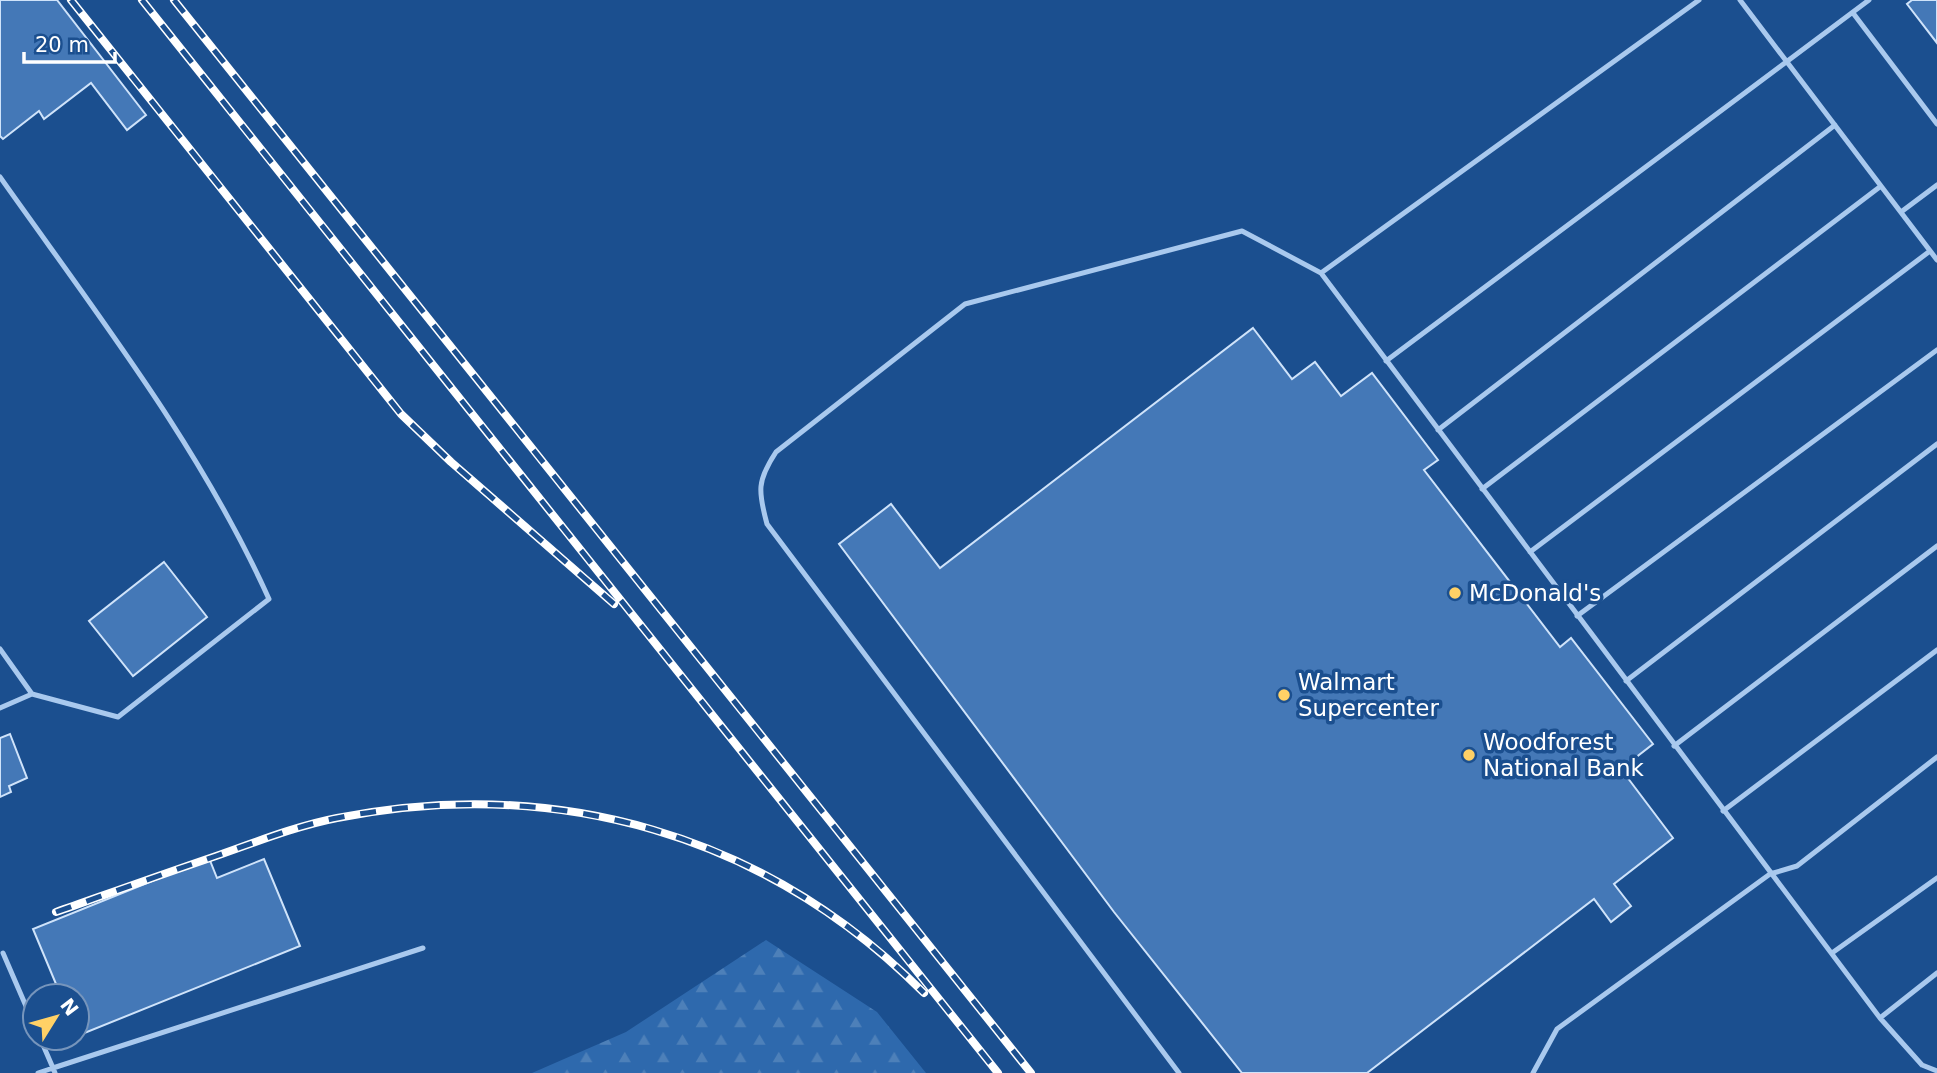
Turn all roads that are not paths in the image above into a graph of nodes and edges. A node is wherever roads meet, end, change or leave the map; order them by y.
1 (1699, 0) edge
2 (1740, 0) edge
3 (1870, 0) edge
4 (1853, 13) junction
5 (1787, 62) junction
6 (1937, 124) edge
7 (1835, 125) junction
8 (0, 177) edge
9 (1937, 185) edge
10 (1881, 186) junction
11 (1901, 212) junction
12 (1930, 251) junction
13 (1937, 260) edge
14 (1321, 273) junction
15 (1937, 350) edge
16 (1386, 361) junction
17 (1438, 430) junction
18 (1937, 444) edge
19 (1482, 489) junction
20 (1937, 546) edge
21 (1530, 552) junction
22 (1577, 617) junction
23 (0, 649) edge
24 (1937, 650) edge
25 (1626, 681) junction
26 (32, 694) junction
27 (0, 708) edge
28 (1674, 746) junction
29 (1937, 757) edge
30 (1723, 811) junction
31 (1770, 874) junction
32 (1937, 878) edge
33 (423, 948) dead end
34 (3, 953) dead end
35 (1832, 953) junction
36 (1937, 973) edge
37 (21, 995) edge
38 (1880, 1018) junction
39 (46, 1052) edge
40 (54, 1070) edge
41 (1937, 1070) edge
42 (38, 1073) edge
43 (1179, 1073) edge
44 (1532, 1073) edge

1 - 14 lane
2 - 5 lane
3 - 4 lane
4 - 5 lane
4 - 6 lane
5 - 7 lane
5 - 16 lane
7 - 10 lane
7 - 17 lane
8 - 26 lane
9 - 11 lane
10 - 11 lane
10 - 19 lane
11 - 12 lane
12 - 13 lane
12 - 21 lane
14 - 16 lane
14 - 43 lane
15 - 22 lane
16 - 17 lane
17 - 19 lane
18 - 25 lane
19 - 21 lane
20 - 28 lane
21 - 22 lane
22 - 25 lane
23 - 26 lane
24 - 30 lane
25 - 28 lane
26 - 27 lane
28 - 30 lane
29 - 31 lane
30 - 31 lane
31 - 35 lane
31 - 44 lane
32 - 35 lane
33 - 40 lane
34 - 37 lane
35 - 38 lane
36 - 38 lane
38 - 41 lane
39 - 40 lane
40 - 42 lane

